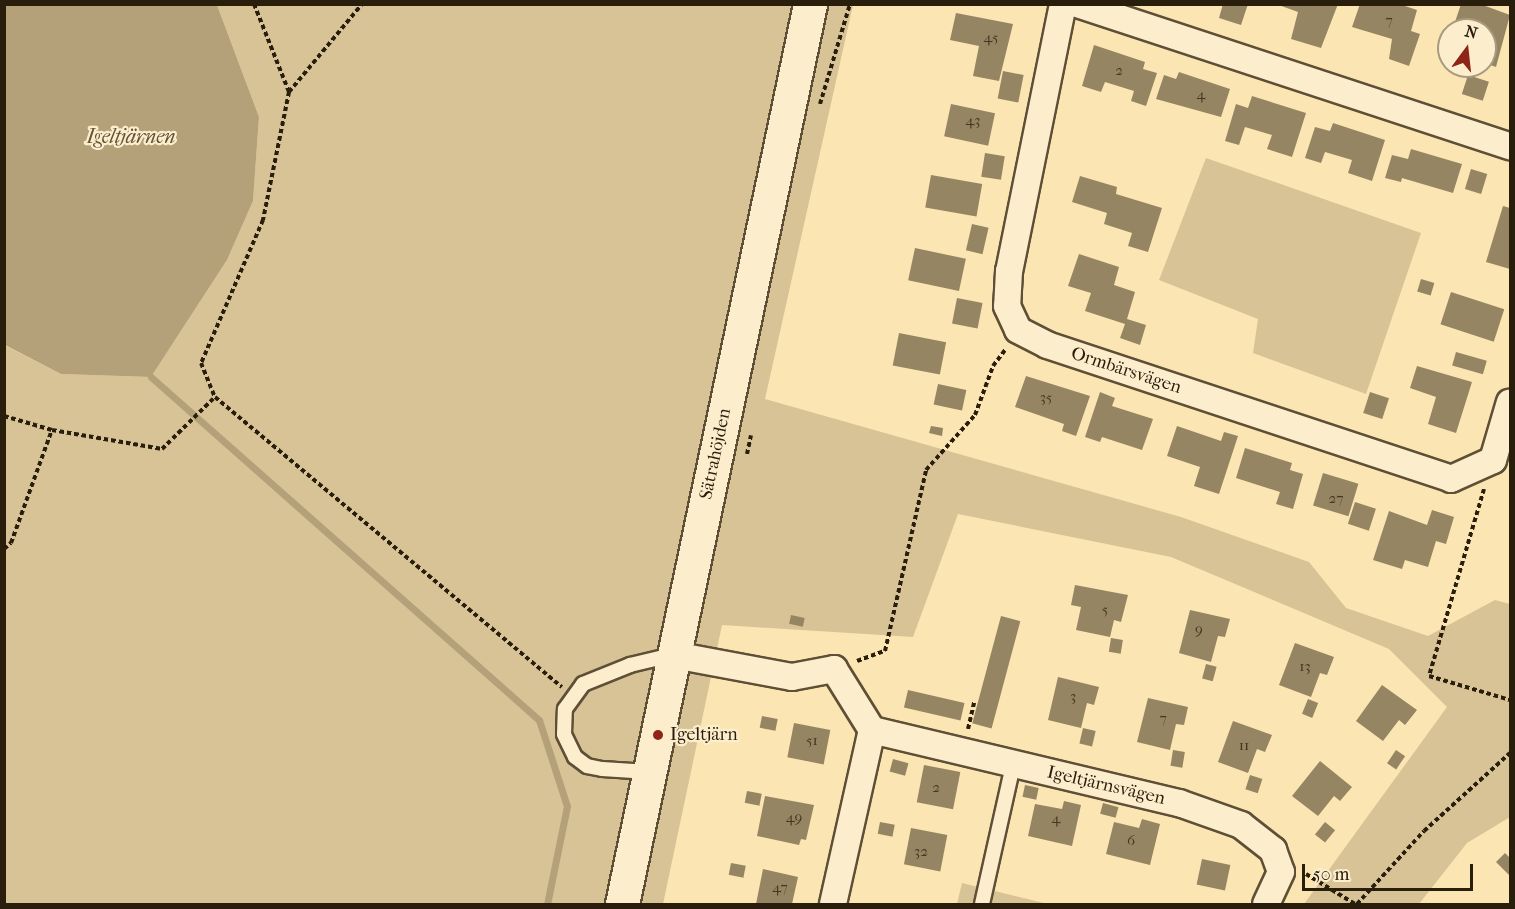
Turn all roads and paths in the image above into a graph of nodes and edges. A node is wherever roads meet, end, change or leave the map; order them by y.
1 (254, 4) edge
2 (362, 4) edge
3 (810, 4) edge
4 (1063, 4) edge
5 (1077, 4) edge
6 (289, 92) junction
7 (1510, 146) edge
8 (1018, 330) junction
9 (216, 397) junction
10 (1510, 402) edge
11 (4, 417) edge
12 (51, 430) junction
13 (1493, 460) junction
14 (4, 549) edge
15 (674, 655) junction
16 (834, 669) junction
17 (572, 695) junction
18 (1510, 700) edge
19 (872, 730) junction
20 (1510, 753) edge
21 (1013, 765) junction
22 (649, 772) junction
23 (1306, 874) dead end
24 (622, 904) edge
25 (833, 904) edge
26 (982, 904) edge
27 (1266, 904) edge
28 (1356, 904) edge

1 - 6 path
2 - 6 path
3 - 15 street, Sätrahöjden
4 - 8 street
5 - 7 street
6 - 9 path
8 - 13 street, Ormbärsvägen
8 - 16 path
9 - 12 path
9 - 17 path
10 - 13 street
11 - 12 path
12 - 14 path
13 - 18 path
15 - 16 street
15 - 17 lane
15 - 22 street, Sätrahöjden
16 - 19 street
17 - 22 lane
19 - 21 street, Igeltjärnsvägen
19 - 25 street
20 - 28 path
21 - 26 lane
21 - 27 street, Igeltjärnsvägen
22 - 24 street, Sätrahöjden
23 - 28 path

